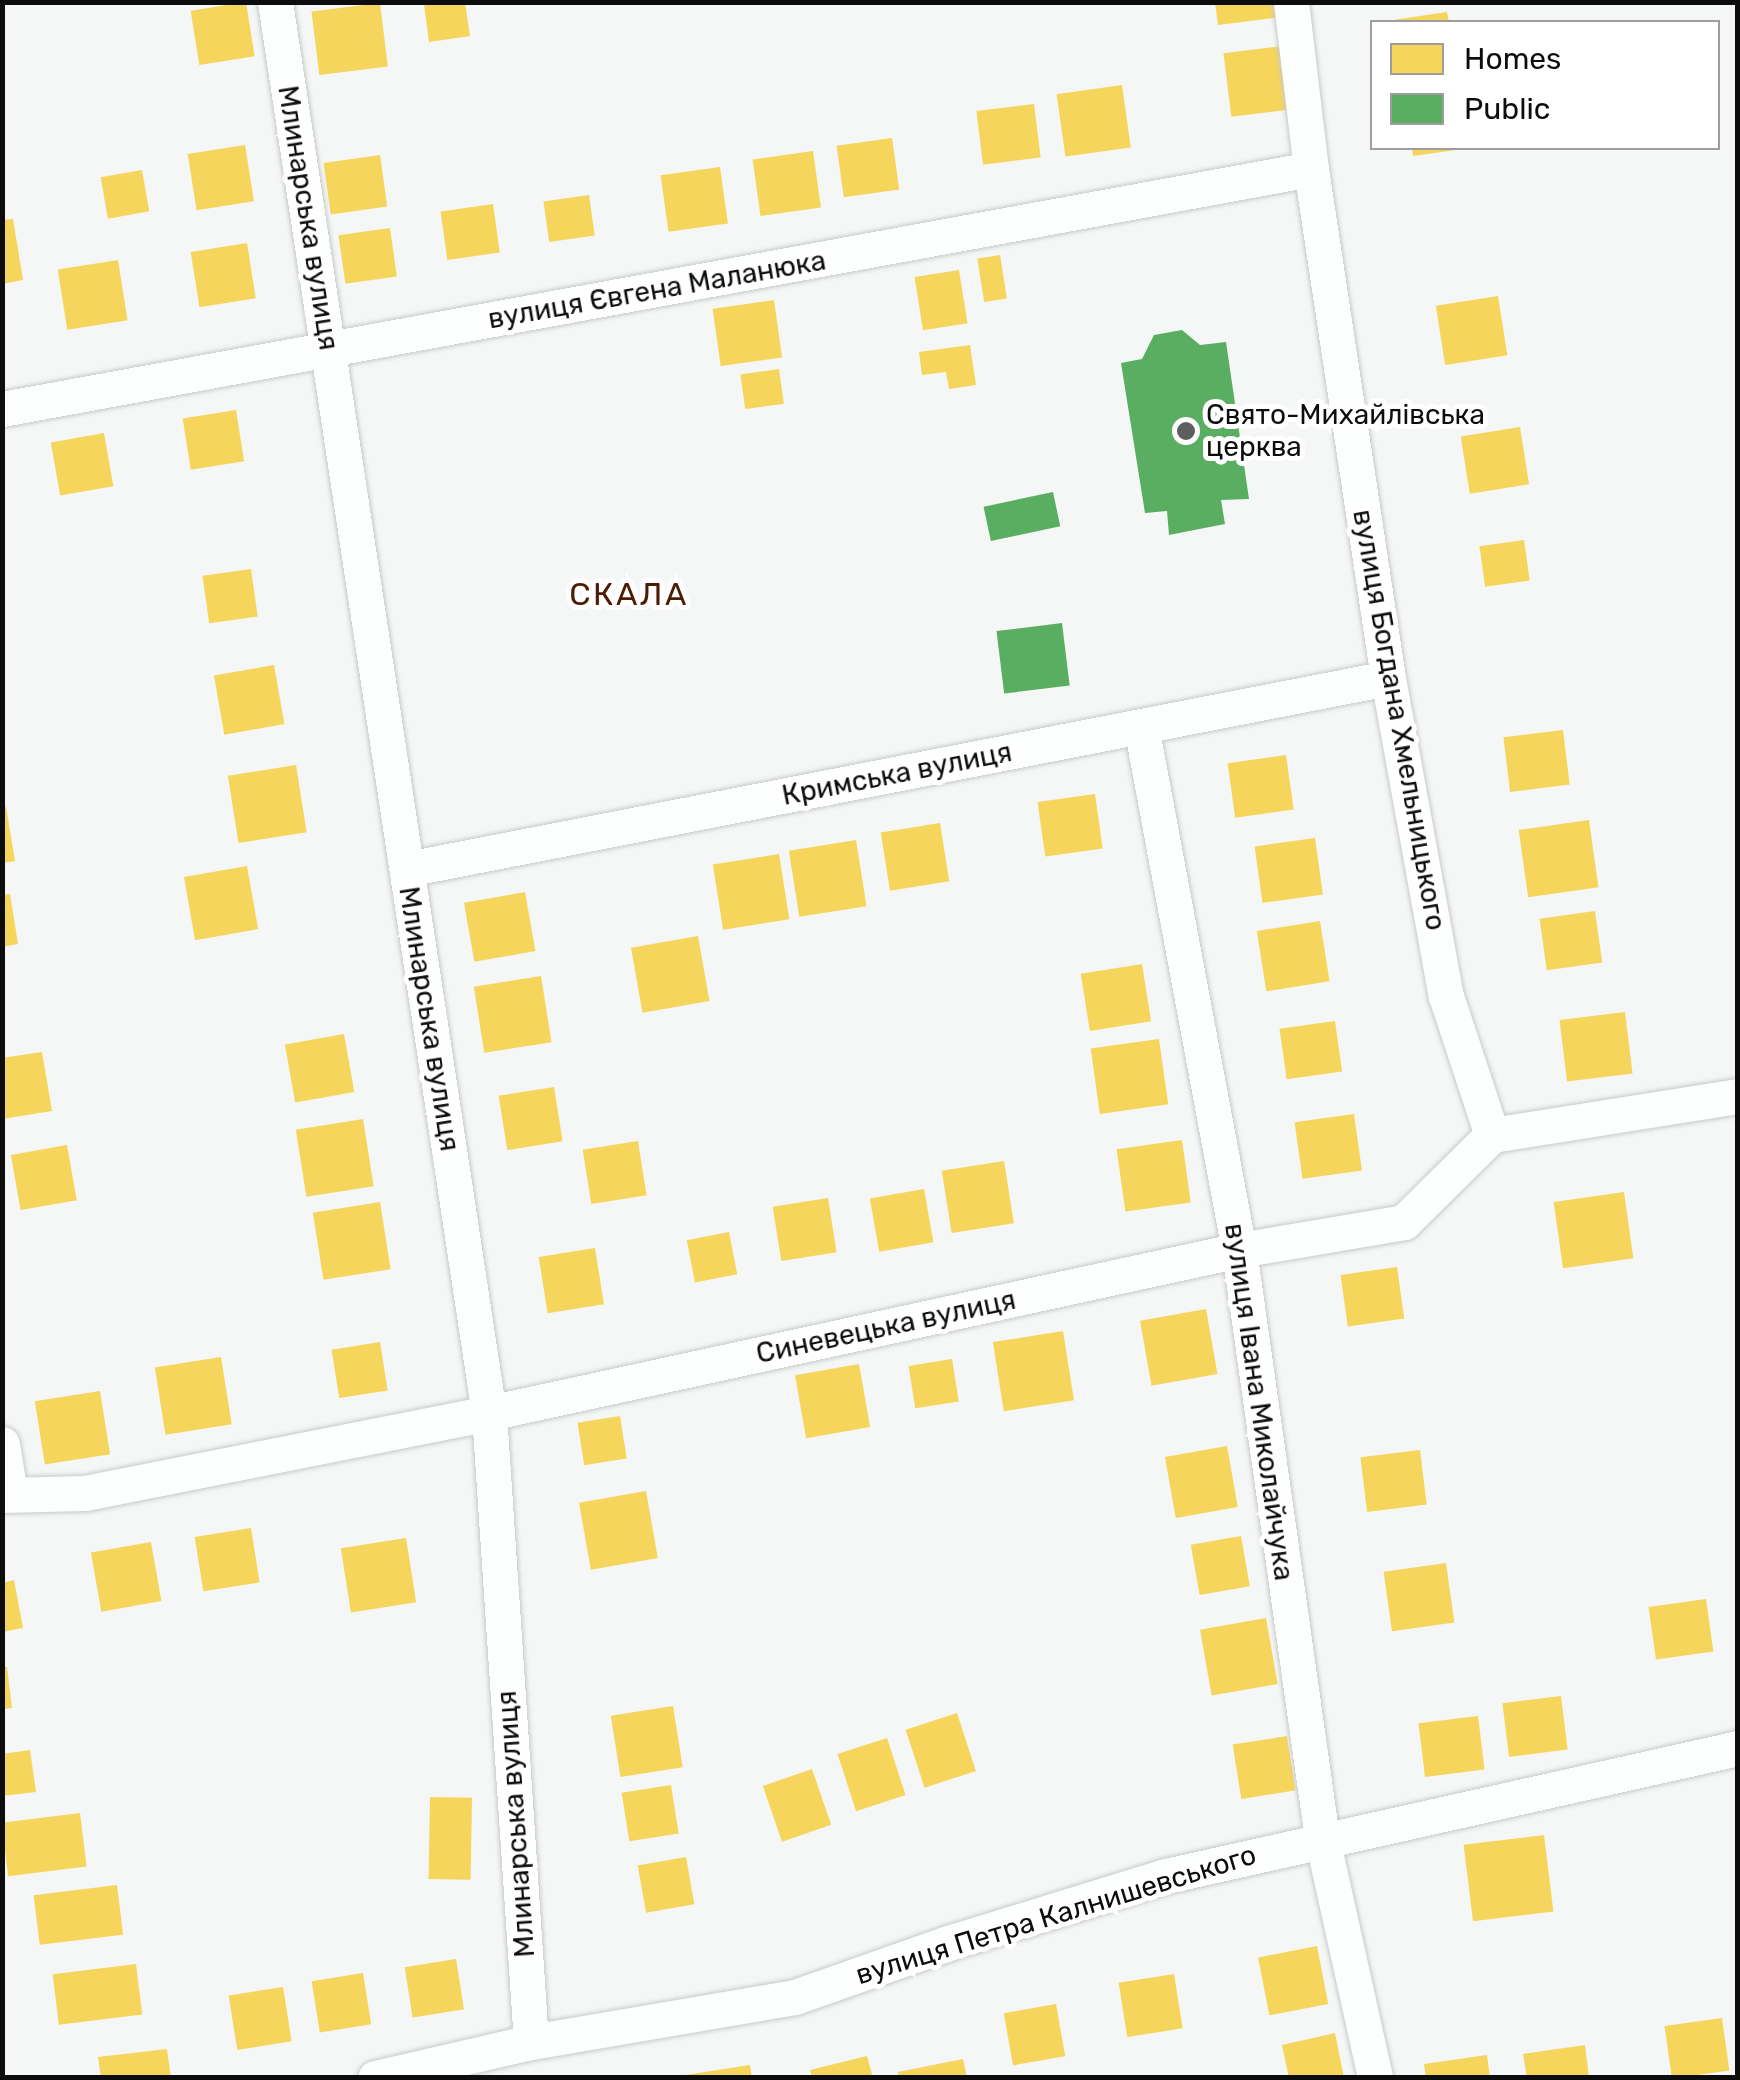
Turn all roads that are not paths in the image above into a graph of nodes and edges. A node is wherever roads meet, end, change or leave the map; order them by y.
1 (275, 2) edge
2 (1291, 2) edge
3 (1312, 169) junction
4 (328, 350) junction
5 (2, 409) edge
6 (1388, 678) junction
7 (1141, 726) junction
8 (406, 869) junction
9 (1738, 1096) edge
10 (1492, 1134) junction
11 (1239, 1250) junction
12 (489, 1413) junction
13 (2, 1444) edge
14 (6, 1495) edge
15 (1738, 1748) edge
16 (1322, 1838) junction
17 (531, 2042) junction
18 (374, 2078) edge
19 (1375, 2078) edge

1 - 4 street, Млинарська вулиця
2 - 3 street, вулиця Богдана Хмельницького
3 - 4 street, вулиця Євгена Маланюка
3 - 6 street, вулиця Богдана Хмельницького
4 - 5 street, вулиця Євгена Маланюка
4 - 8 street, Млинарська вулиця
6 - 7 street, Кримська вулиця
6 - 10 street, вулиця Богдана Хмельницького
7 - 8 street, Кримська вулиця
7 - 11 street, вулиця Івана Миколайчука
8 - 12 street, Млинарська вулиця
9 - 10 street
10 - 11 street, Синевецька вулиця
11 - 12 street, Синевецька вулиця
11 - 16 street, вулиця Івана Миколайчука
12 - 14 street, Синевецька вулиця
12 - 17 street, Млинарська вулиця
13 - 14 street
15 - 16 street, вулиця Петра Калнишевського
16 - 17 street, вулиця Петра Калнишевського
16 - 19 street, вулиця Івана Миколайчука
17 - 18 street, вулиця Петра Калнишевського

